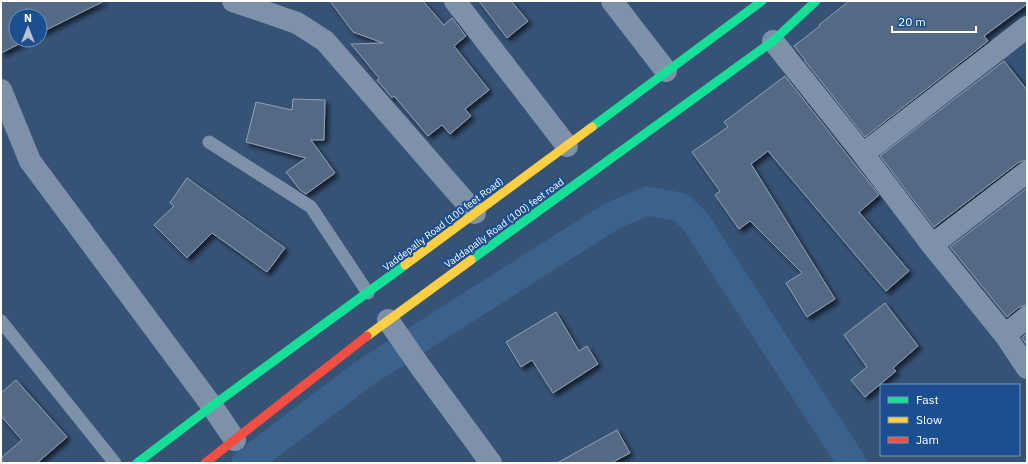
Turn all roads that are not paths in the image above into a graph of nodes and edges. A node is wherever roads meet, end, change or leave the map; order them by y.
1 (233, 1) edge
2 (455, 1) edge
3 (612, 1) edge
4 (762, 1) edge
5 (816, 1) edge
6 (1027, 27) edge
7 (773, 41) junction
8 (666, 70) junction
9 (1, 90) edge
10 (209, 142) dead end
11 (572, 142) junction
12 (863, 154) junction
13 (1027, 172) edge
14 (475, 213) junction
15 (932, 245) junction
16 (368, 293) junction
17 (1027, 317) edge
18 (1, 322) edge
19 (393, 328) junction
20 (1005, 335) junction
21 (1027, 368) edge
22 (212, 406) junction
23 (235, 440) junction
24 (212, 461) edge
25 (115, 463) edge
26 (137, 463) edge
27 (491, 463) edge

1 - 14 street
2 - 11 street
3 - 8 street
4 - 8 main road, Vaddepally Road (100 feet Road)
5 - 7 main road, Vaddapally Road (100) feet road
6 - 12 street
7 - 12 street
7 - 19 main road, Vaddapally Road (100) feet road
8 - 11 main road, Vaddepally Road (100 feet Road)
9 - 22 street
10 - 16 lane
11 - 14 main road, Vaddepally Road (100 feet Road)
12 - 15 street
13 - 15 street
14 - 16 main road, Vaddepally Road (100 feet Road)
15 - 20 street
16 - 22 main road, Vaddepally Road (100 feet Road)
17 - 20 street
18 - 25 lane
19 - 23 main road, Vaddapally Road (100) feet road
19 - 27 street
20 - 21 street
22 - 23 street
22 - 26 main road, Vaddepally Road (100 feet Road)
23 - 24 main road, Vaddapally Road (100) feet road

